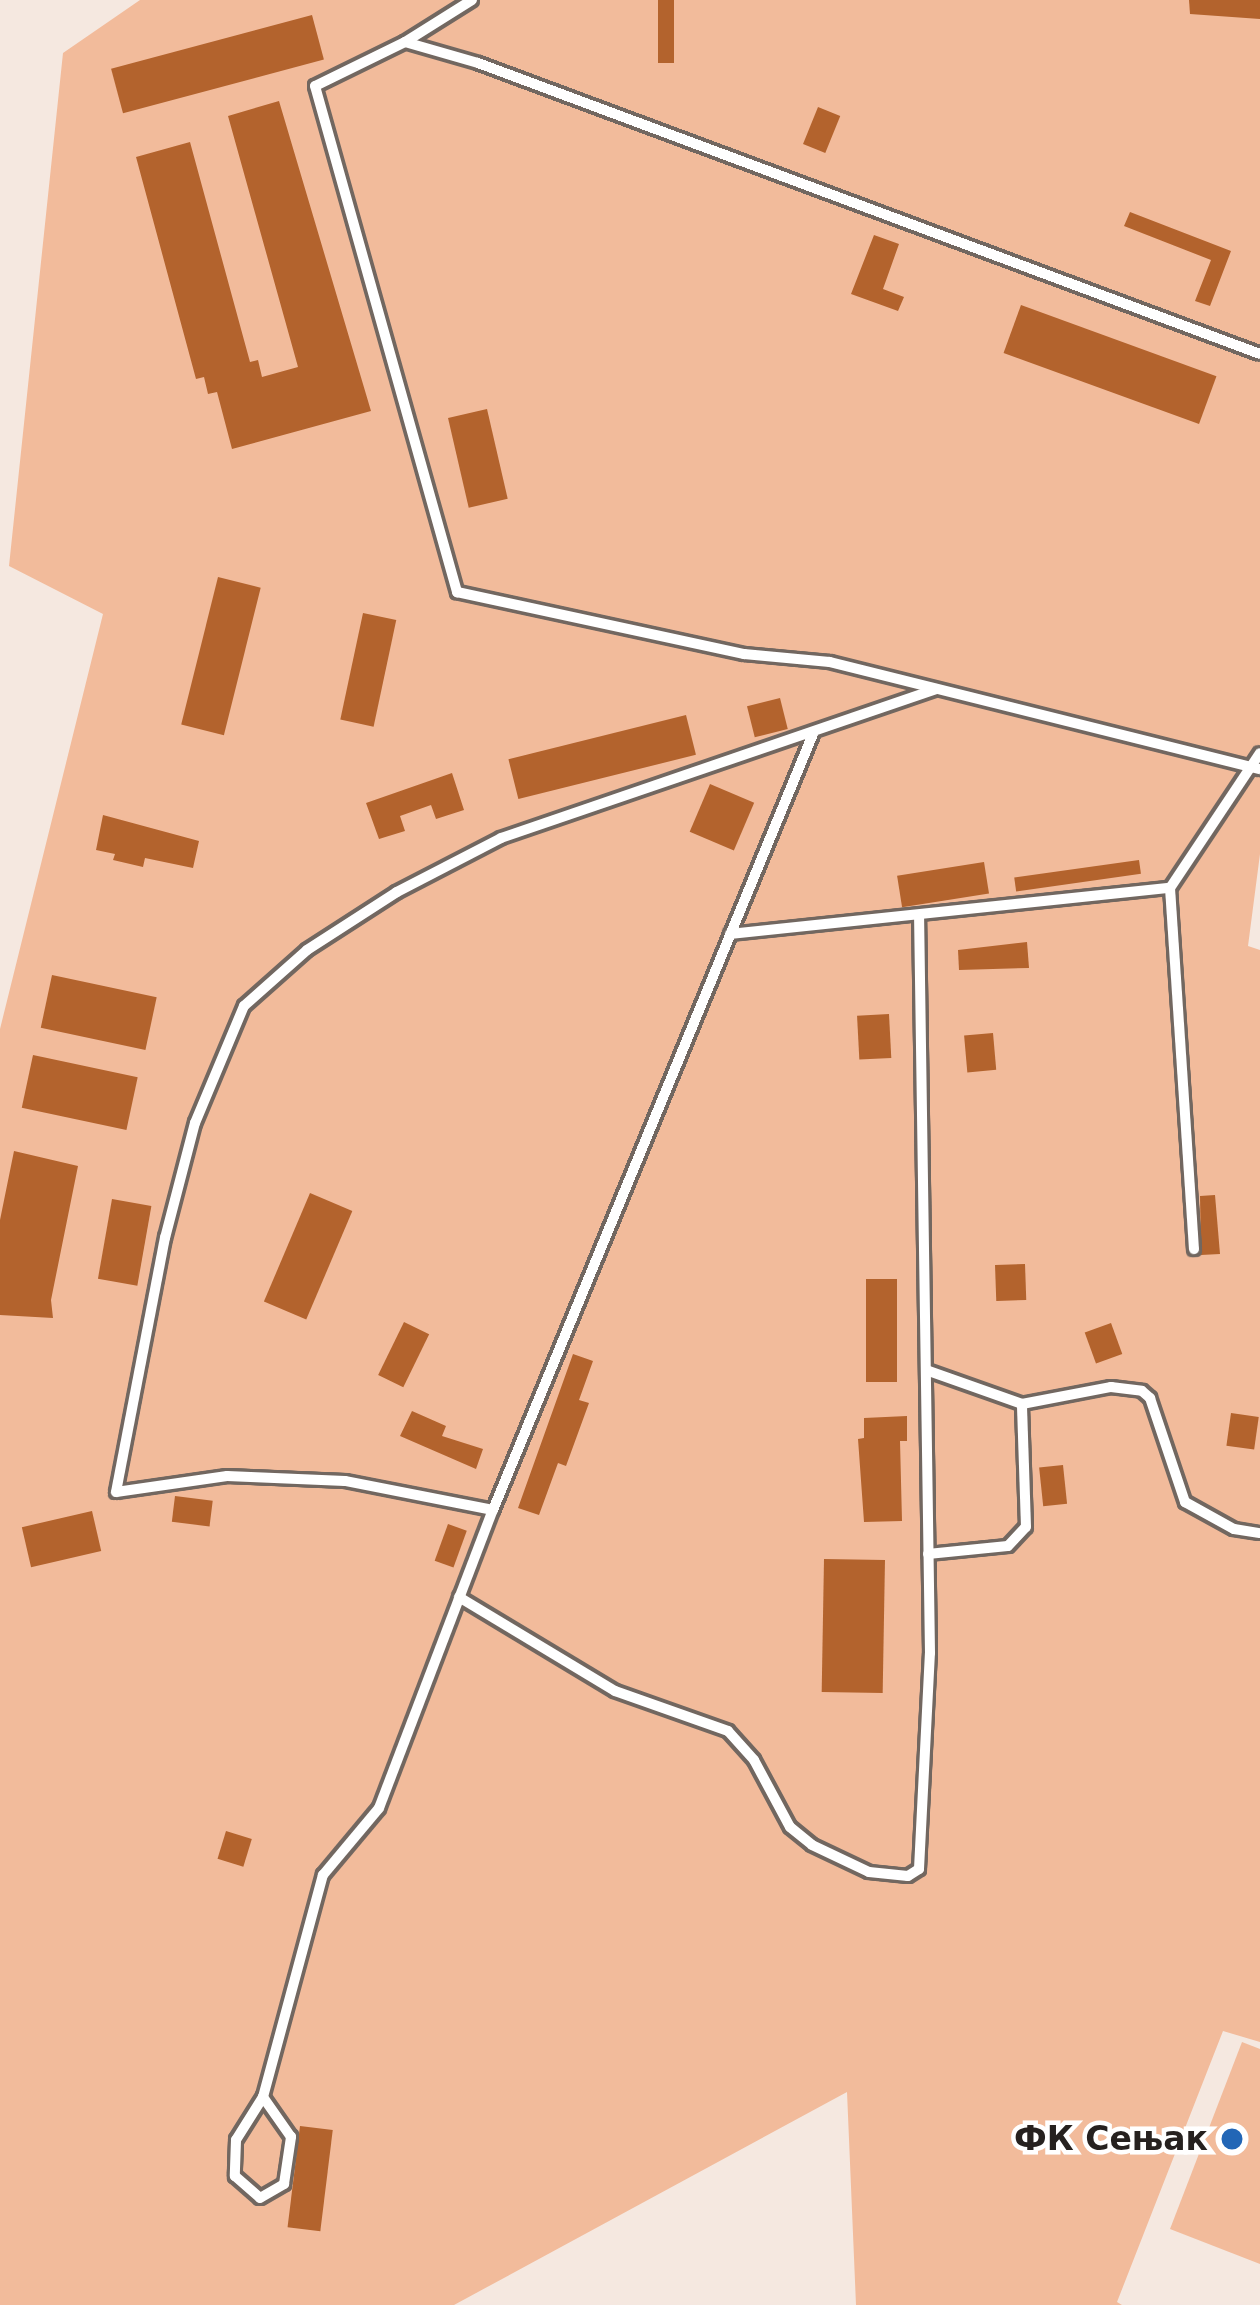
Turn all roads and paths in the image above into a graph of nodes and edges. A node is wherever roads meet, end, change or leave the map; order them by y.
1 (472, 0) edge
2 (405, 42) junction
3 (1260, 354) edge
4 (934, 689) junction
5 (813, 734) junction
6 (1260, 753) edge
7 (1256, 768) edge
8 (1170, 888) junction
9 (919, 915) junction
10 (730, 934) junction
11 (1194, 1249) dead end
12 (926, 1370) junction
13 (1022, 1405) junction
14 (493, 1510) junction
15 (1260, 1533) edge
16 (928, 1554) junction
17 (459, 1598) junction
18 (263, 2097) junction

1 - 2 lane
2 - 3 lane
2 - 4 lane
4 - 5 lane
4 - 7 lane
5 - 10 lane
5 - 14 lane
6 - 7 lane
7 - 8 lane
8 - 9 lane
8 - 11 lane
9 - 10 lane
9 - 12 lane
10 - 14 lane
12 - 13 lane
12 - 16 lane
13 - 15 lane
13 - 16 lane
14 - 17 lane
16 - 17 lane
17 - 18 lane
18 - 18 lane

